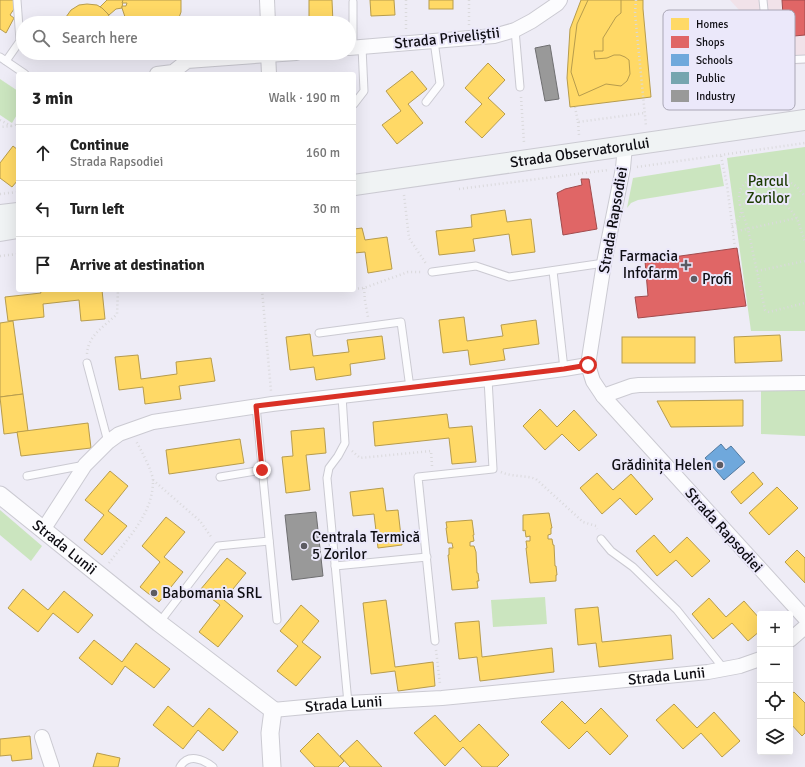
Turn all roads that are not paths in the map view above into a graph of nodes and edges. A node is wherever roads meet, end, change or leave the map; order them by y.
1 (17, 0) edge
2 (267, 0) edge
3 (560, 0) edge
4 (763, 0) edge
5 (353, 2) dead end
6 (764, 10) edge
7 (18, 16) edge
8 (268, 16) edge
9 (354, 16) edge
10 (515, 30) junction
11 (434, 41) junction
12 (16, 45) edge
13 (356, 48) edge
14 (356, 53) edge
15 (3, 59) edge
16 (795, 59) edge
17 (805, 59) edge
18 (199, 60) edge
19 (268, 60) edge
20 (22, 72) edge
21 (173, 72) edge
22 (269, 72) edge
23 (520, 87) road end
24 (356, 101) edge
25 (426, 102) dead end
26 (805, 120) edge
27 (625, 146) junction
28 (356, 185) edge
29 (16, 213) edge
30 (0, 215) edge
31 (16, 228) edge
32 (0, 231) edge
33 (604, 263) junction
34 (553, 271) junction
35 (432, 272) road end
36 (319, 332) dead end
37 (87, 363) road end
38 (588, 365) junction
39 (564, 369) junction
40 (488, 379) junction
41 (805, 384) edge
42 (410, 388) junction
43 (342, 396) junction
44 (602, 396) junction
45 (256, 406) junction
46 (108, 442) junction
47 (85, 465) junction
48 (262, 470) junction
49 (27, 476) dead end
50 (220, 477) dead end
51 (0, 494) edge
52 (43, 530) junction
53 (601, 540) road end
54 (269, 541) junction
55 (427, 557) junction
56 (335, 566) junction
57 (805, 618) edge
58 (277, 620) dead end
59 (159, 623) junction
60 (805, 628) edge
61 (793, 638) edge
62 (435, 641) road end
63 (757, 660) edge
64 (724, 669) junction
65 (348, 703) junction
66 (273, 710) junction
67 (42, 737) dead end
68 (52, 767) edge
69 (180, 767) edge
70 (213, 767) edge
71 (272, 767) edge

1 - 7 lane
2 - 8 street
3 - 10 street, Strada Priveliștii
4 - 6 lane
5 - 9 lane
10 - 11 street, Strada Priveliștii
10 - 23 lane
11 - 13 street, Strada Priveliștii
11 - 25 lane
12 - 15 lane
14 - 24 lane
15 - 20 lane
16 - 17 lane
18 - 21 street
19 - 22 street
26 - 27 main road, Strada Observatorului
27 - 28 main road, Strada Observatorului
27 - 33 street, Strada Rapsodiei
29 - 30 main road
31 - 32 main road
33 - 34 lane
33 - 38 street, Strada Rapsodiei
34 - 35 lane
34 - 39 lane
36 - 42 lane
37 - 46 lane
38 - 39 street
38 - 44 street, Strada Rapsodiei
39 - 40 street
40 - 42 street
40 - 55 lane
41 - 44 street
42 - 43 street
43 - 45 street
43 - 56 lane
44 - 57 street, Strada Rapsodiei
45 - 46 street
45 - 48 lane
46 - 47 street
47 - 49 lane
47 - 52 street
48 - 50 lane
48 - 54 lane
51 - 52 street, Strada Lunii
52 - 59 street, Strada Lunii
53 - 64 lane
54 - 58 lane
54 - 59 lane
55 - 56 lane
55 - 62 lane
56 - 65 lane
59 - 66 street, Strada Lunii
60 - 61 street
63 - 64 street, Strada Lunii
64 - 65 street, Strada Lunii
65 - 66 street, Strada Lunii
66 - 71 street
67 - 68 street
69 - 70 lane

